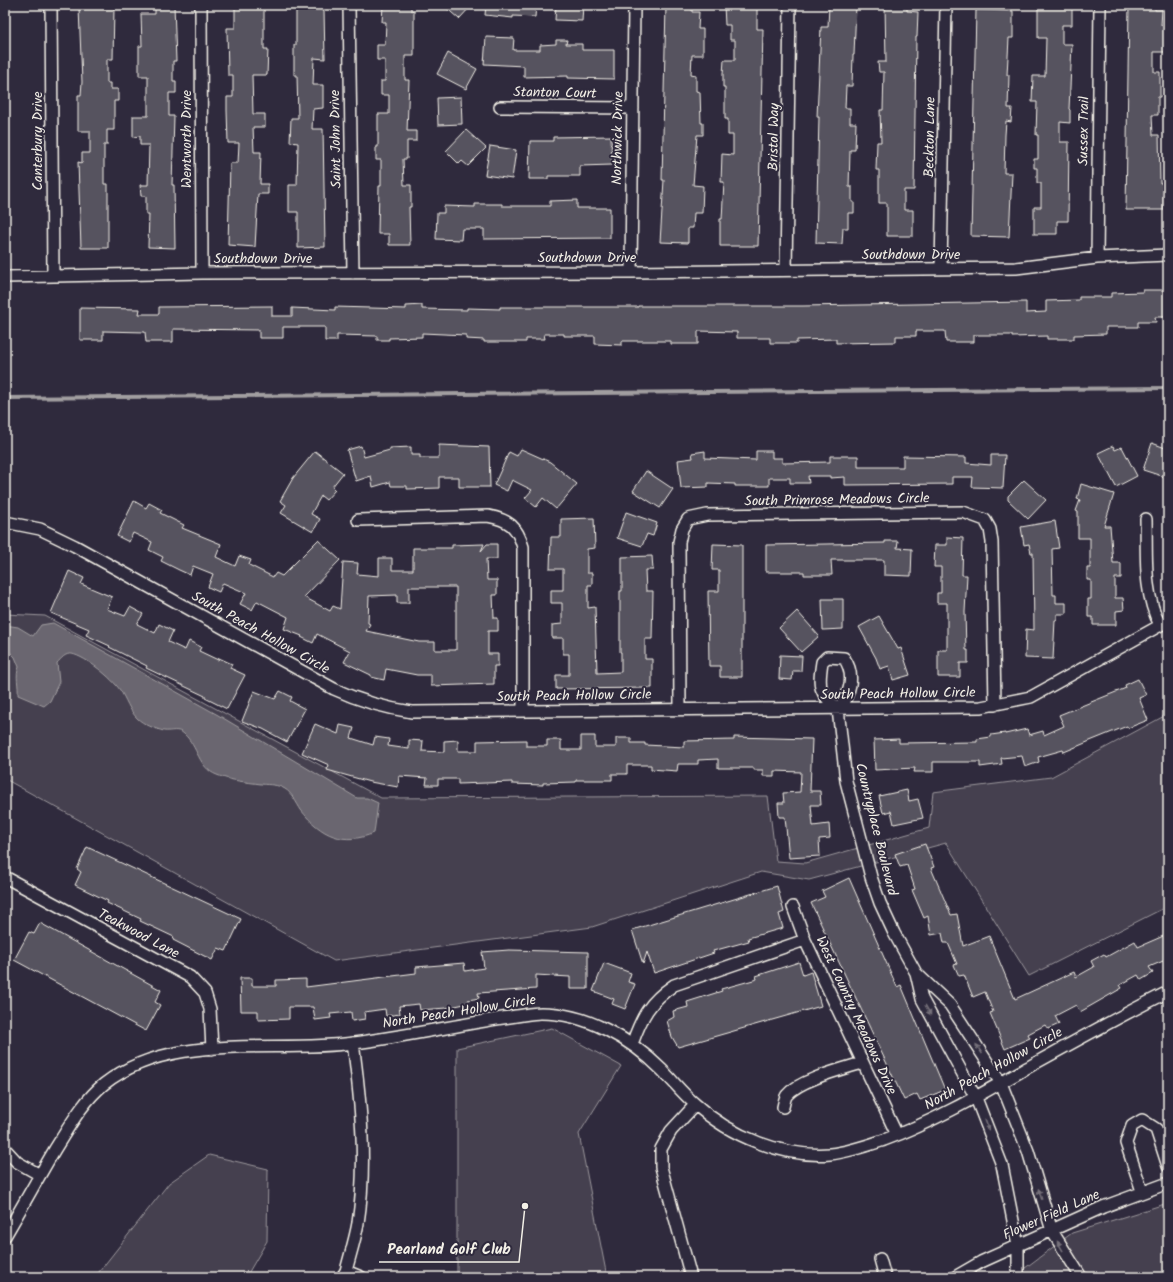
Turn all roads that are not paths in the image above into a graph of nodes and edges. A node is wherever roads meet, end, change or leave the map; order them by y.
1 (52, 5) edge
2 (201, 5) edge
3 (349, 5) edge
4 (634, 5) edge
5 (790, 5) edge
6 (946, 5) edge
7 (1100, 5) edge
8 (500, 107) dead end
9 (633, 108) junction
10 (1168, 255) edge
11 (1097, 258) junction
12 (942, 269) junction
13 (786, 270) junction
14 (631, 272) junction
15 (202, 273) junction
16 (353, 273) junction
17 (53, 276) junction
18 (5, 277) edge
19 (1146, 519) dead end
20 (358, 520) dead end
21 (5, 522) edge
22 (1164, 623) edge
23 (995, 705) junction
24 (680, 708) junction
25 (838, 709) junction
26 (523, 711) junction
27 (5, 877) edge
28 (793, 907) dead end
29 (805, 940) junction
30 (916, 973) junction
31 (1168, 992) edge
32 (353, 1043) junction
33 (632, 1044) junction
34 (212, 1049) junction
35 (862, 1063) junction
36 (1001, 1083) junction
37 (976, 1098) junction
38 (695, 1105) junction
39 (784, 1107) dead end
40 (897, 1135) junction
41 (5, 1150) edge
42 (1168, 1166) edge
43 (40, 1175) junction
44 (1168, 1183) edge
45 (1142, 1191) junction
46 (1052, 1231) junction
47 (5, 1236) edge
48 (1018, 1246) junction
49 (880, 1259) dead end
50 (344, 1274) edge
51 (361, 1277) edge
52 (691, 1277) edge
53 (885, 1277) edge
54 (955, 1277) edge
55 (1018, 1277) edge
56 (1081, 1277) edge

1 - 17 street, Canterbury Drive
2 - 15 street, Wentworth Drive
3 - 16 street, Saint John Drive
4 - 9 street, Northwick Drive
5 - 13 street, Bristol Way
6 - 12 street, Beckton Lane
7 - 11 street, Sussex Trail
8 - 9 street, Stanton Court
9 - 14 street, Northwick Drive
10 - 11 street, Southdown Drive
11 - 12 street, Southdown Drive
12 - 13 street, Southdown Drive
13 - 14 street, Southdown Drive
14 - 16 street, Southdown Drive
15 - 16 street, Southdown Drive
15 - 17 street, Southdown Drive
17 - 18 street, Southdown Drive
19 - 22 street
20 - 26 street
21 - 26 street, South Peach Hollow Circle
22 - 23 street, South Peach Hollow Circle
23 - 24 street, South Primrose Meadows Circle
23 - 25 street, South Peach Hollow Circle
24 - 25 street, South Peach Hollow Circle
24 - 26 street, South Peach Hollow Circle
25 - 30 street, Countryplace Boulevard
27 - 34 street, Teakwood Lane
28 - 29 street, West Country Meadows Drive
29 - 33 street
29 - 35 street, West Country Meadows Drive
36 -> 30 street, Countryplace Boulevard
30 -> 37 street, Countryplace Boulevard
31 - 36 street, North Peach Hollow Circle
32 - 33 street, North Peach Hollow Circle
32 - 34 street, North Peach Hollow Circle
32 - 50 street
33 - 38 street, North Peach Hollow Circle
34 - 43 street, North Peach Hollow Circle
35 - 39 street
35 - 40 street, West Country Meadows Drive
36 - 37 street, North Peach Hollow Circle
46 -> 36 street, Countryplace Boulevard
37 - 40 street, North Peach Hollow Circle
37 -> 48 street, Countryplace Boulevard
38 - 40 street, North Peach Hollow Circle
38 - 52 street
41 - 43 street
42 - 45 street
43 - 47 street, North Peach Hollow Circle
44 - 45 street, Flower Field Lane
45 - 46 street, Flower Field Lane
46 - 48 street, Flower Field Lane
56 -> 46 street, Countryplace Boulevard
48 - 54 street, Flower Field Lane
48 - 55 street, Countryplace Boulevard
49 - 53 street
50 - 51 street

